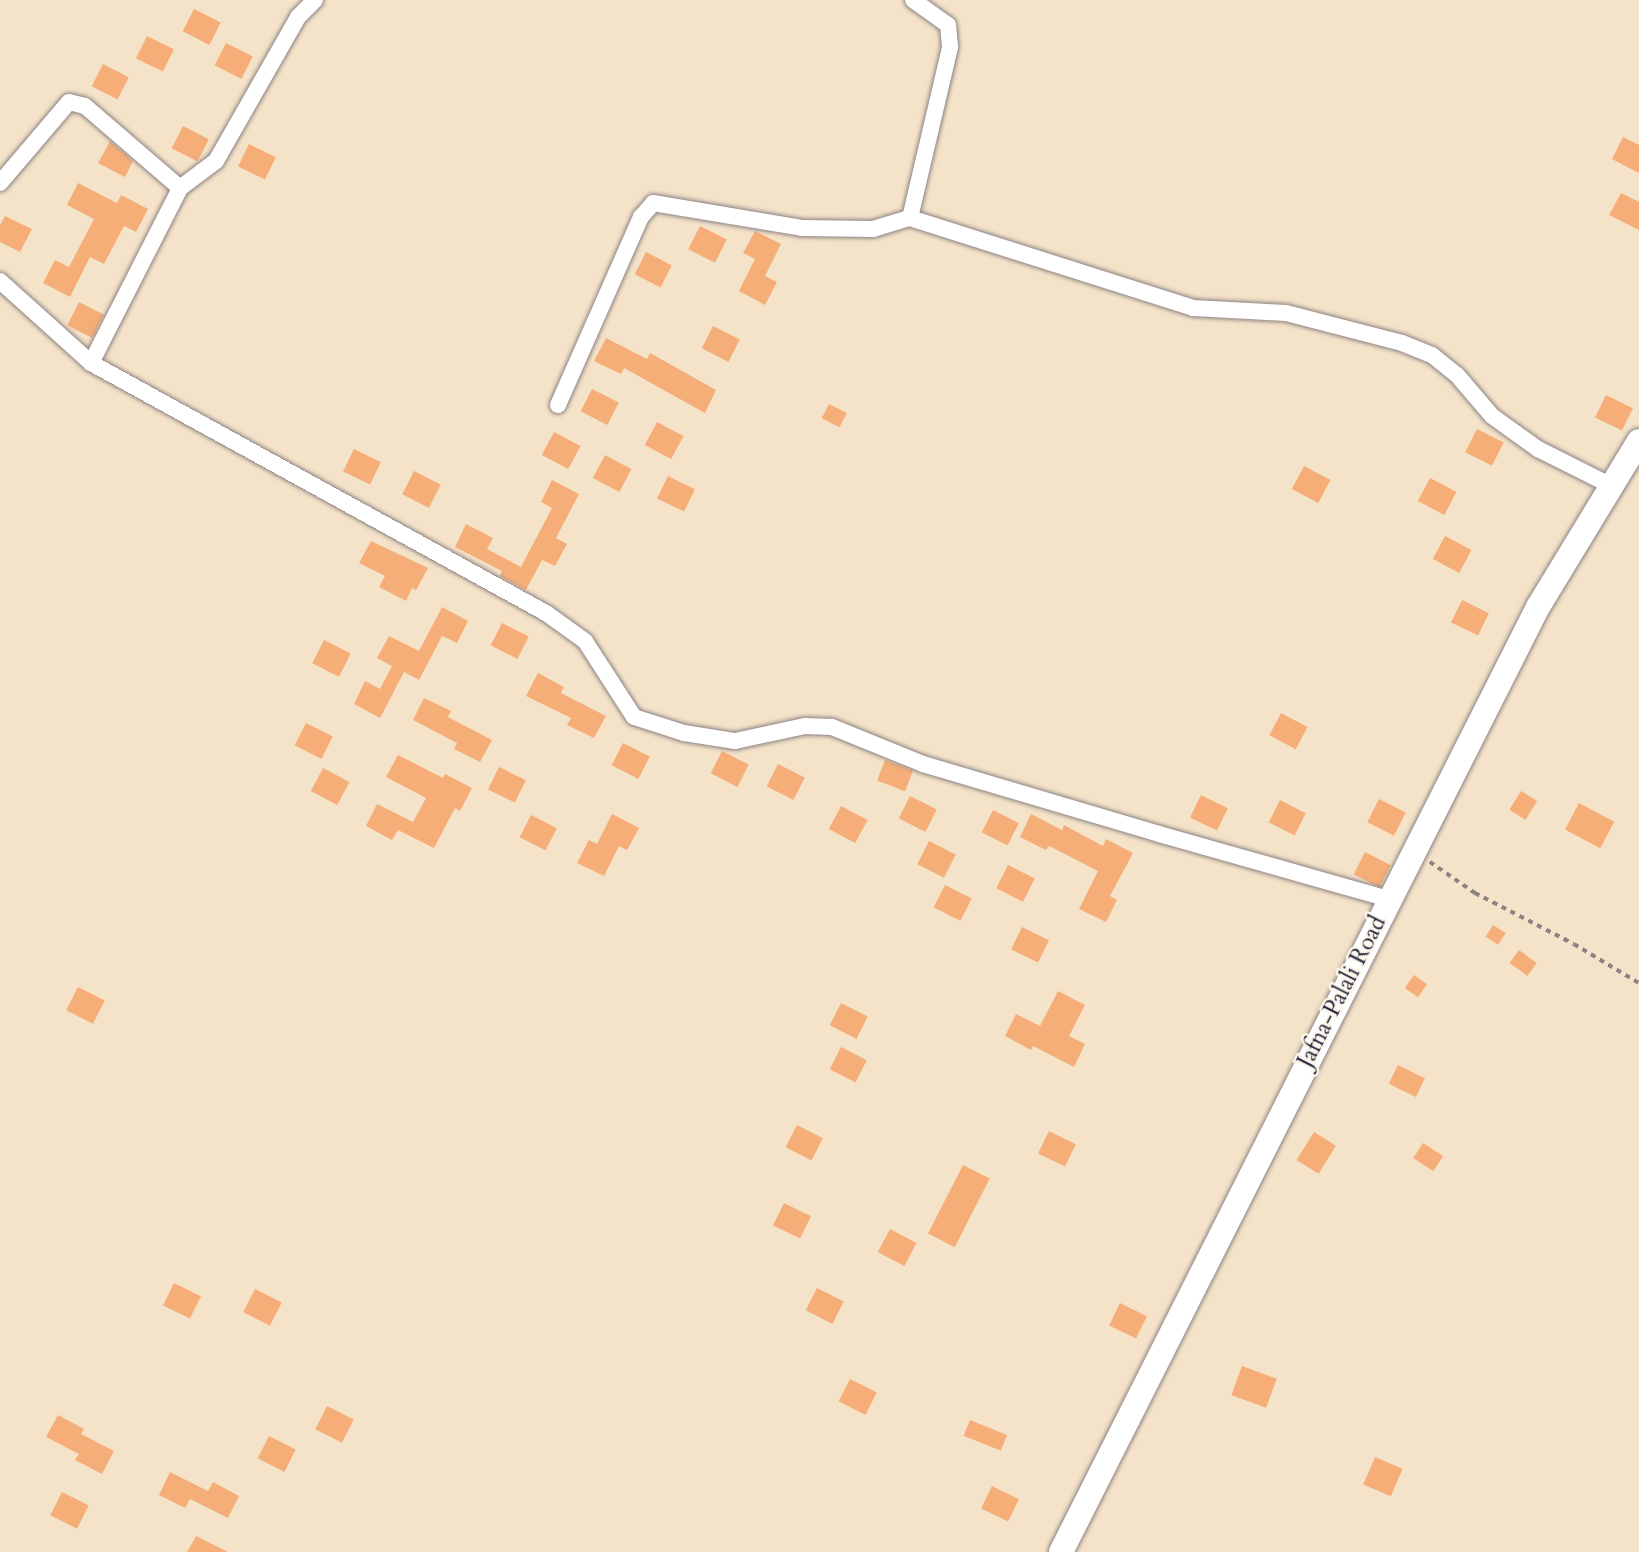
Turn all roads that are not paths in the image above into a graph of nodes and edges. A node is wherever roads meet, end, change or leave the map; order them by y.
1 (315, 0) edge
2 (913, 0) edge
3 (0, 183) edge
4 (180, 188) junction
5 (910, 218) junction
6 (0, 281) edge
7 (91, 363) junction
8 (558, 405) dead end
9 (1639, 441) edge
10 (1610, 485) junction
11 (1389, 899) junction
12 (1061, 1552) edge

1 - 4 street
2 - 5 street
3 - 4 street
4 - 7 street
5 - 8 street
5 - 10 street
6 - 7 street
7 - 11 street
9 - 10 main road, Jafna-Palali Road
10 - 11 main road, Jafna-Palali Road
11 - 12 main road, Jafna-Palali Road

